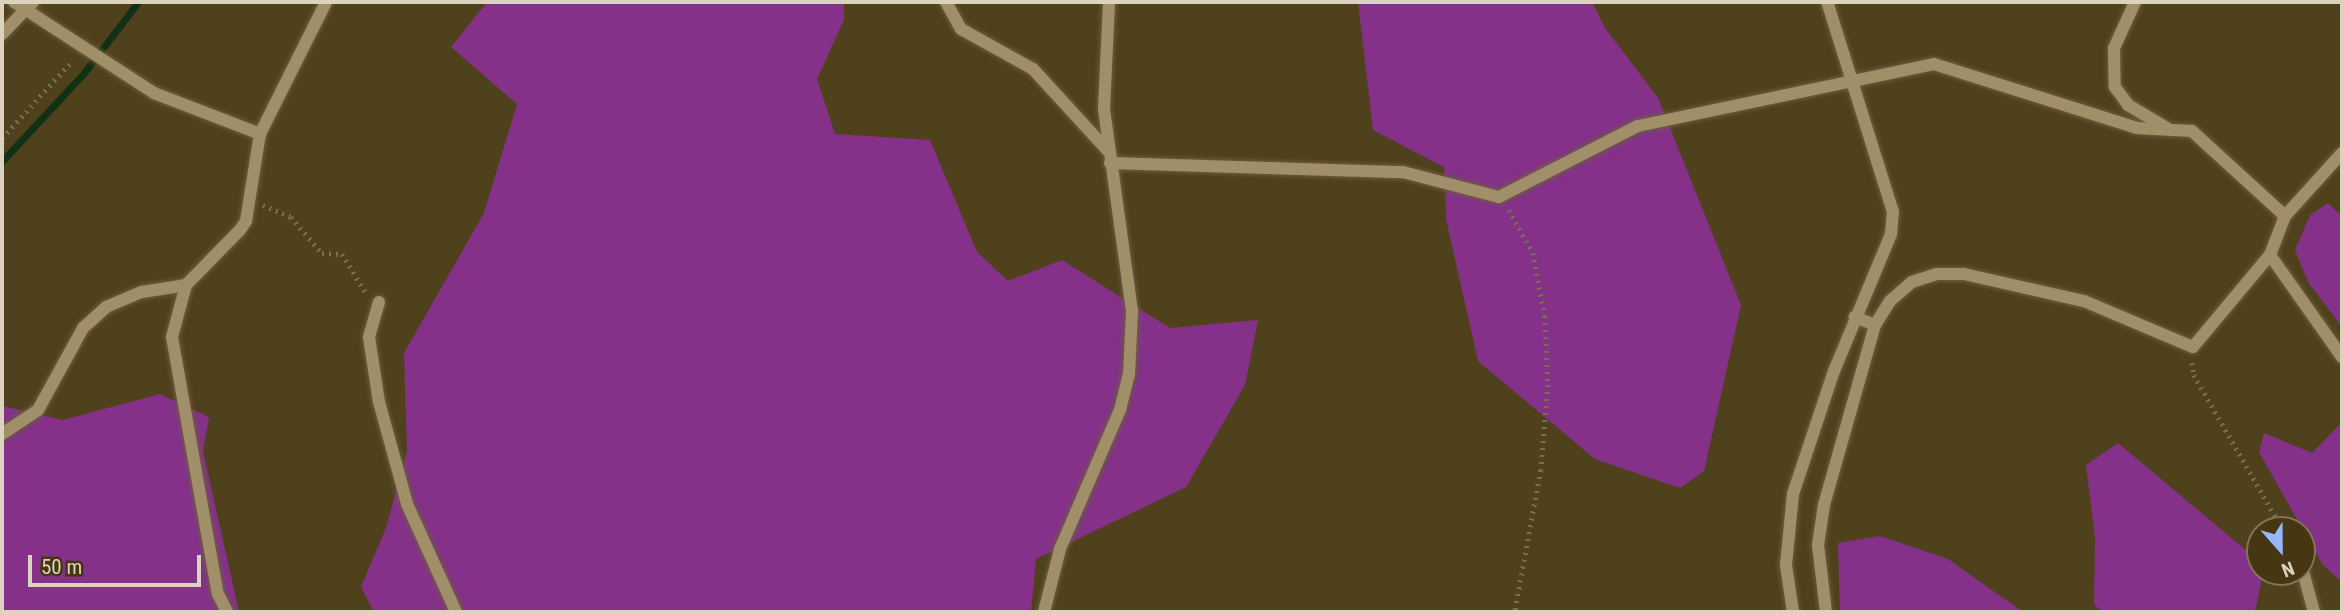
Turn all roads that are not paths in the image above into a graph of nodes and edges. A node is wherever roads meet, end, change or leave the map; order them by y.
1 (14, 2) edge
2 (326, 2) edge
3 (946, 2) edge
4 (1109, 2) edge
5 (1826, 2) edge
6 (2135, 2) edge
7 (30, 6) edge
8 (2, 34) edge
9 (1853, 84) junction
10 (2170, 130) junction
11 (260, 134) junction
12 (2342, 153) edge
13 (1109, 157) junction
14 (2285, 216) junction
15 (2270, 256) junction
16 (186, 285) junction
17 (379, 302) road end
18 (1854, 317) junction
19 (1875, 324) junction
20 (2342, 357) edge
21 (2, 434) edge
22 (2307, 586) edge
23 (228, 612) edge
24 (456, 612) edge
25 (1044, 612) edge
26 (1793, 612) edge
27 (1826, 612) edge
28 (2314, 612) edge

1 - 7 street
2 - 11 street
3 - 13 street
4 - 13 street
5 - 9 street
6 - 10 street
7 - 8 street
7 - 11 street
9 - 10 street
9 - 13 street
9 - 18 street
10 - 14 street
11 - 16 street
12 - 14 street
13 - 25 street
14 - 15 street
15 - 19 street
15 - 20 street
16 - 21 street
16 - 23 street
17 - 24 street
18 - 19 street
18 - 26 street
19 - 27 street
22 - 28 street

